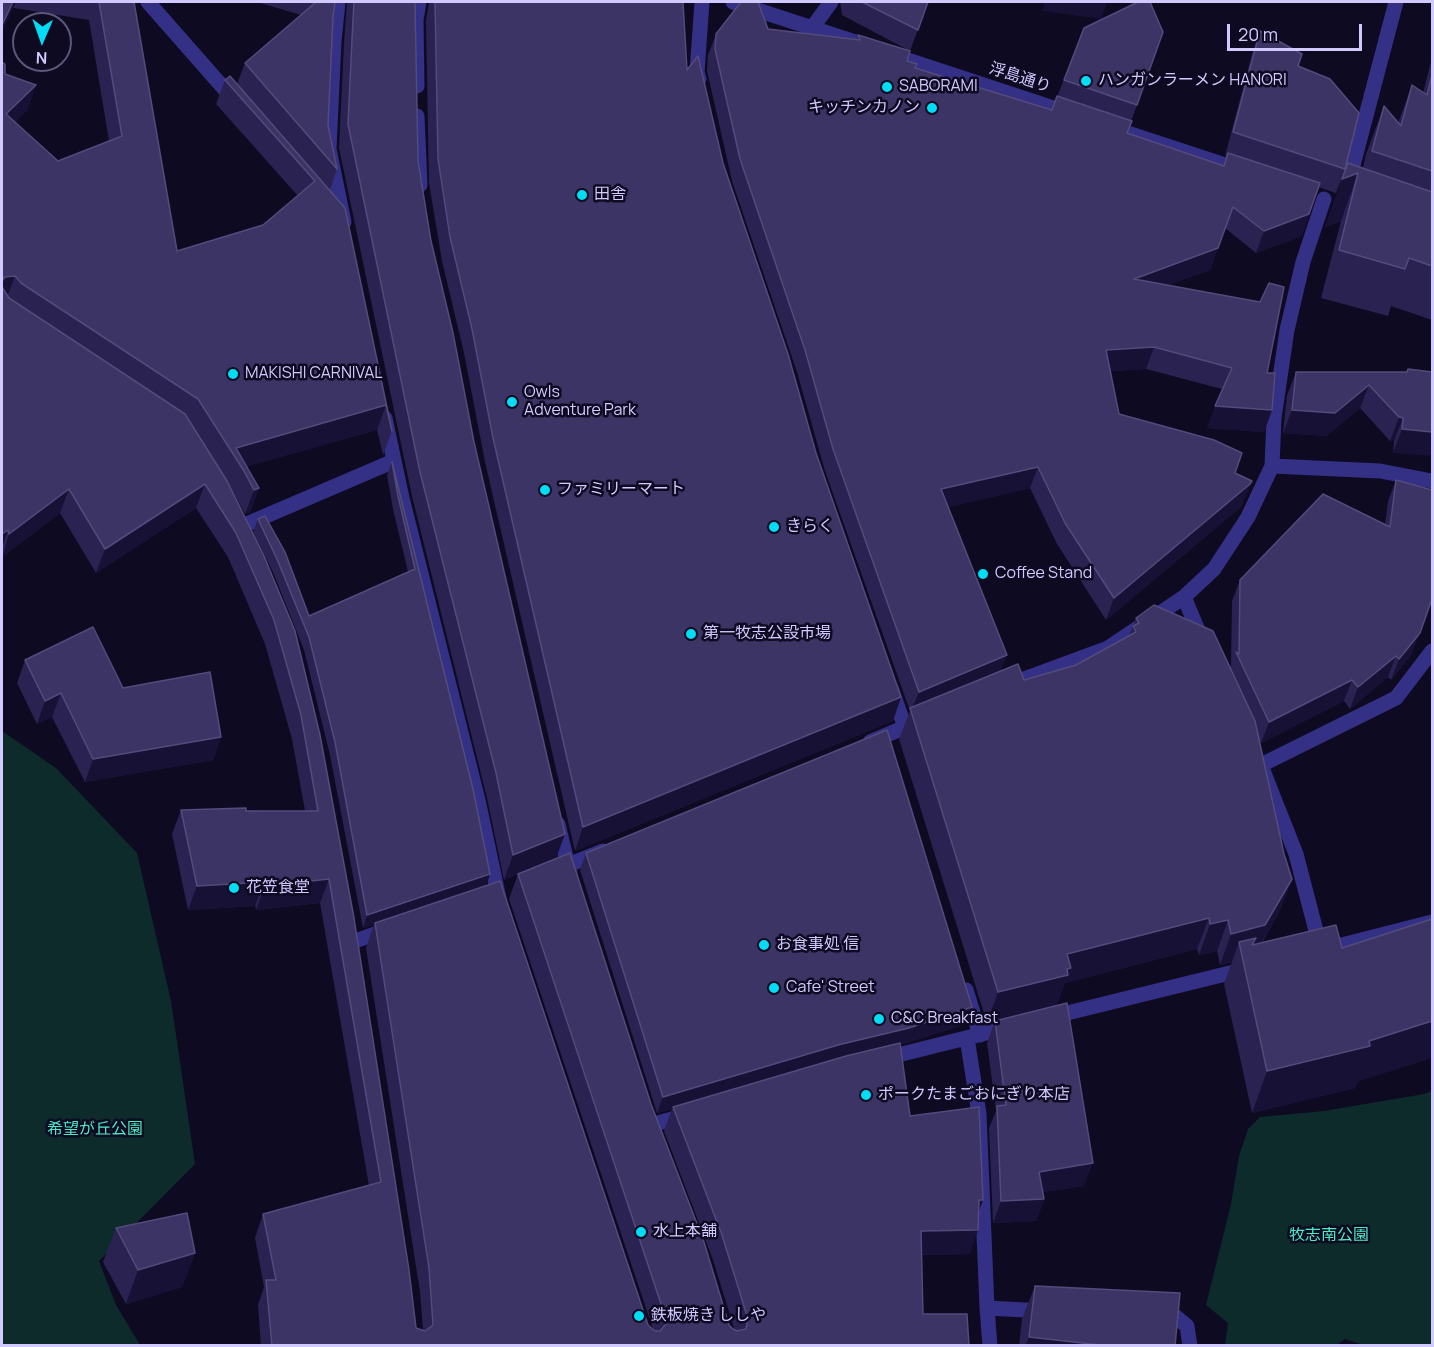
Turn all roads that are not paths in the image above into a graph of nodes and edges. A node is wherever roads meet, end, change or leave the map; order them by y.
1 (148, 2) edge
2 (338, 2) edge
3 (419, 2) edge
4 (702, 2) edge
5 (733, 2) edge
6 (831, 2) edge
7 (1396, 2) edge
8 (812, 28) junction
9 (703, 95) edge
10 (247, 114) edge
11 (1256, 176) edge
12 (322, 201) edge
13 (423, 203) edge
14 (382, 405) edge
15 (394, 461) junction
16 (1272, 466) junction
17 (1432, 481) edge
18 (231, 509) edge
19 (1184, 597) junction
20 (1432, 651) edge
21 (1211, 659) edge
22 (886, 672) edge
23 (990, 692) edge
24 (937, 714) edge
25 (905, 727) junction
26 (857, 747) edge
27 (554, 809) edge
28 (622, 843) edge
29 (567, 865) junction
30 (547, 873) edge
31 (575, 888) edge
32 (504, 914) edge
33 (1432, 922) edge
34 (399, 926) edge
35 (355, 941) edge
36 (1264, 964) edge
37 (963, 979) edge
38 (974, 1036) junction
39 (868, 1063) edge
40 (705, 1110) edge
41 (651, 1125) edge
42 (987, 1308) junction
43 (1058, 1311) edge
44 (1140, 1315) edge
45 (990, 1346) edge
46 (1190, 1346) edge

1 - 10 street
2 - 12 street
3 - 13 street
4 - 9 street
5 - 8 street, 浮島通り
6 - 8 street
7 - 16 street
8 - 11 street, 浮島通り
14 - 15 street
15 - 18 street
15 - 32 street
16 - 17 street
16 - 19 street
19 - 21 street
19 - 23 street
20 - 33 street
22 - 25 street
24 - 25 street
25 - 26 street
27 - 29 street
28 - 29 street
29 - 30 street
29 - 31 street
34 - 35 street
36 - 38 street
37 - 38 street
38 - 39 street
38 - 42 street
40 - 41 street
42 - 43 street
42 - 45 street
44 - 46 street

